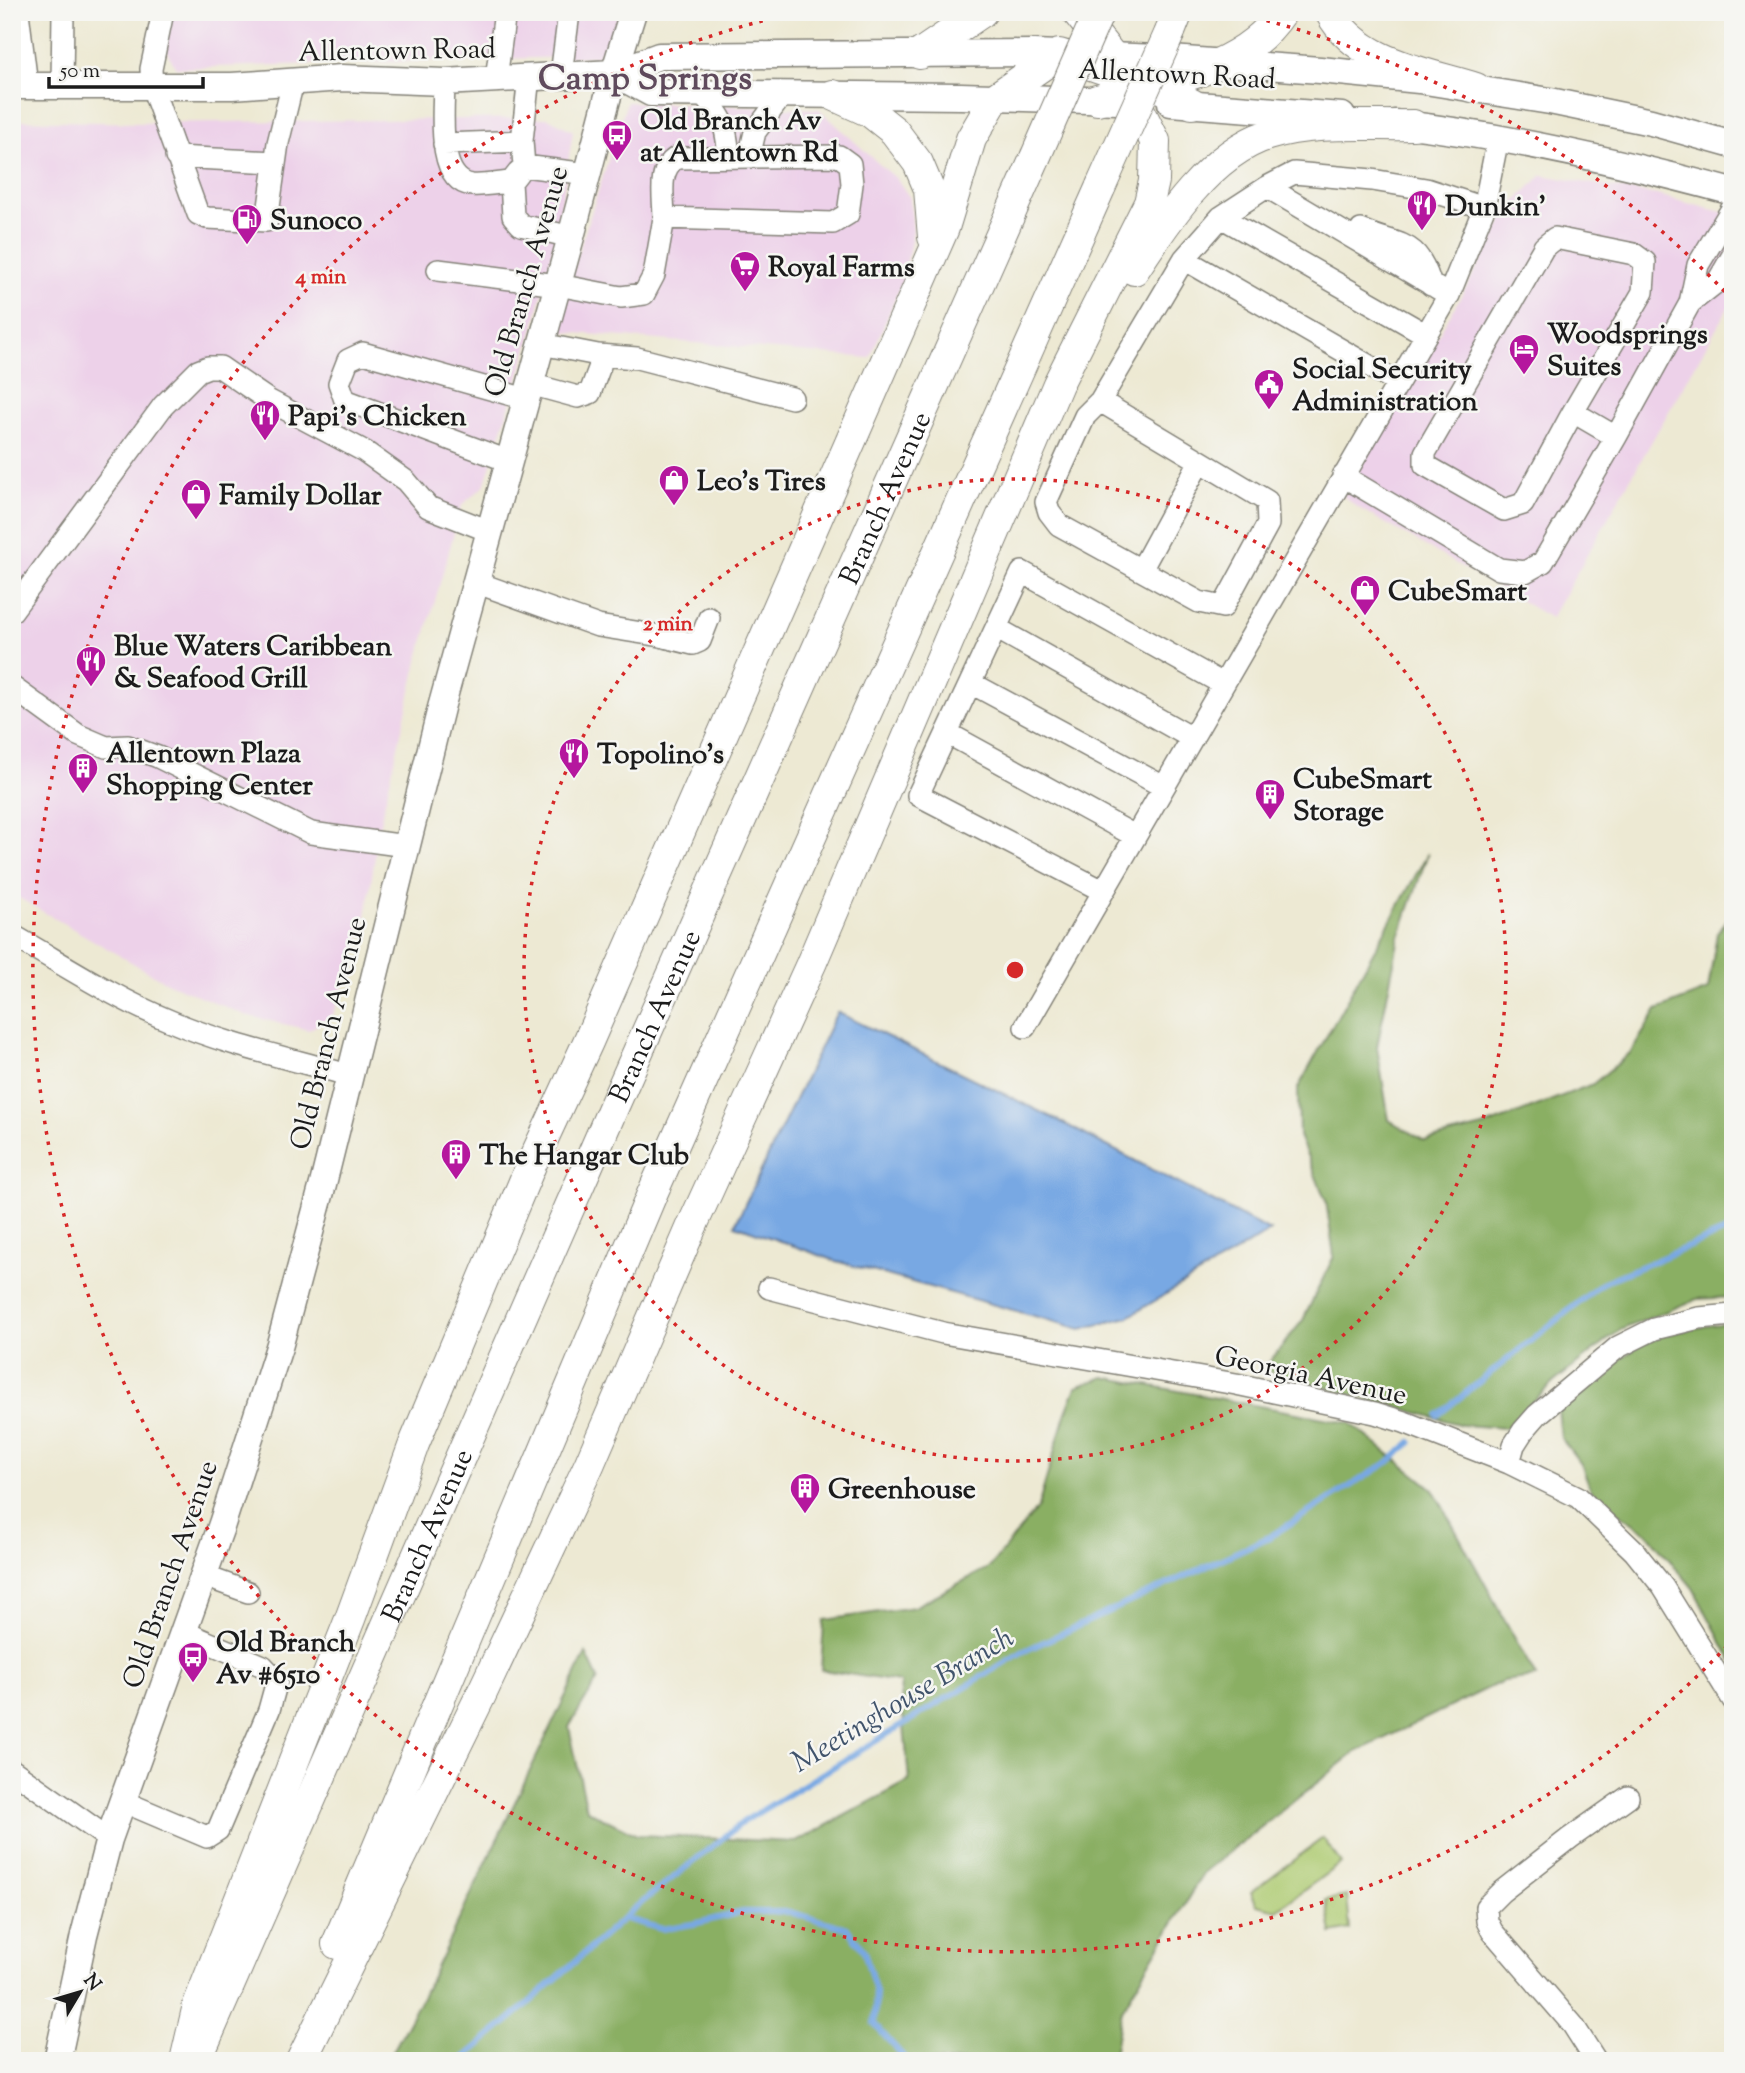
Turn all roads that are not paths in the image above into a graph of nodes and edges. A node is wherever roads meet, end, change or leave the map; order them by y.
1 (18, 12) edge
2 (63, 12) edge
3 (163, 12) edge
4 (505, 12) edge
5 (568, 12) edge
6 (586, 12) edge
7 (633, 12) edge
8 (982, 12) edge
9 (1077, 12) edge
10 (1100, 12) edge
11 (1282, 12) edge
12 (1330, 12) edge
13 (1174, 22) edge
14 (920, 54) junction
15 (1059, 54) junction
16 (1112, 56) junction
17 (1222, 62) junction
18 (614, 73) junction
19 (561, 75) junction
20 (529, 76) junction
21 (496, 79) junction
22 (293, 82) junction
23 (444, 82) junction
24 (62, 84) junction
25 (20, 86) edge
26 (152, 87) junction
27 (1475, 88) junction
28 (1139, 92) junction
29 (702, 94) junction
30 (783, 94) junction
31 (833, 95) junction
32 (995, 97) junction
33 (1097, 100) joint
34 (1192, 104) joint
35 (1413, 125) junction
36 (1498, 138) junction
37 (522, 141) junction
38 (444, 144) junction
39 (1733, 145) edge
40 (176, 157) junction
41 (739, 157) junction
42 (275, 162) junction
43 (517, 174) junction
44 (588, 174) junction
45 (1267, 187) junction
46 (1733, 192) edge
47 (1733, 207) edge
48 (1484, 208) junction
49 (1221, 217) junction
50 (664, 218) junction
51 (571, 237) junction
52 (933, 250) junction
53 (1733, 255) edge
54 (1184, 259) junction
55 (438, 270) dead end
56 (558, 285) junction
57 (1440, 290) junction
58 (1690, 303) junction
59 (1425, 334) junction
60 (541, 344) junction
61 (598, 355) junction
62 (1397, 382) junction
63 (528, 391) junction
64 (792, 398) dead end
65 (1100, 401) junction
66 (1573, 412) junction
67 (1616, 437) junction
68 (1033, 443) junction
69 (508, 461) junction
70 (1200, 461) junction
71 (1343, 476) junction
72 (489, 531) junction
73 (1141, 570) junction
74 (475, 582) junction
75 (12, 611) edge
76 (709, 618) dead end
77 (996, 628) junction
78 (971, 683) junction
79 (1223, 684) junction
80 (12, 687) edge
81 (947, 733) junction
82 (1192, 738) junction
83 (1164, 786) junction
84 (1135, 836) junction
85 (406, 846) junction
86 (1103, 891) junction
87 (12, 934) edge
88 (1025, 1027) dead end
89 (348, 1075) junction
90 (769, 1288) dead end
91 (1733, 1315) edge
92 (1509, 1463) junction
93 (204, 1576) junction
94 (247, 1592) dead end
95 (184, 1632) junction
96 (1733, 1700) edge
97 (12, 1770) edge
98 (1628, 1797) dead end
99 (122, 1801) junction
100 (109, 1839) junction
101 (57, 2061) edge
102 (186, 2061) edge
103 (197, 2061) edge
104 (288, 2061) edge
105 (301, 2061) edge
106 (1596, 2061) edge

1 - 25 street
2 - 24 street
3 - 26 street
4 - 21 street
5 - 6 street
5 - 19 street
7 - 18 main road, Old Branch Avenue
8 - 14 highway
9 - 16 highway
10 - 103 highway, Branch Avenue, bridge
11 - 17 highway
12 - 27 highway
13 - 104 highway, bridge
14 - 15 main road, Allentown Road
14 - 18 main road, Allentown Road
15 - 16 main road, Allentown Road
15 - 28 highway
15 - 32 highway
16 - 17 main road, Allentown Road
16 - 28 highway
17 - 27 main road, Allentown Road
17 - 28 highway
18 - 19 main road, Allentown Road
18 - 29 main road, Allentown Road
18 - 44 main road, Old Branch Avenue
19 - 20 main road, Allentown Road
20 - 21 main road, Allentown Road
20 - 37 street
21 - 23 main road, Allentown Road
22 - 23 main road, Allentown Road
22 - 26 main road, Allentown Road
22 - 42 street
23 - 38 street
24 - 25 main road, Allentown Road
24 - 26 main road, Allentown Road
26 - 40 street
27 - 39 main road, Allentown Road
28 - 33 highway
28 - 34 highway
28 - 68 highway
29 - 30 main road, Allentown Road
29 - 41 street
30 - 31 main road, Allentown Road
30 - 41 street
31 - 32 main road, Allentown Road
31 - 52 highway
32 - 33 main road, Allentown Road
32 - 52 highway
34 - 35 main road, Allentown Road
35 - 36 main road, Allentown Road
35 - 68 highway
36 - 46 main road, Allentown Road
36 - 48 street
37 - 38 street
37 - 43 street
38 - 43 street
40 - 42 street
40 - 42 street
41 - 50 street
41 - 50 street
43 - 44 street
43 - 51 street
44 - 51 main road, Old Branch Avenue
45 - 48 street
45 - 49 street
45 - 57 street
47 - 58 street
48 - 57 street
49 - 54 street
49 - 59 street
50 - 56 street
51 - 56 main road, Old Branch Avenue
52 - 102 highway
53 - 58 street
54 - 62 street
54 - 65 street
55 - 56 street
56 - 60 main road, Old Branch Avenue
57 - 59 street
58 - 67 street
59 - 62 street
60 - 61 street
60 - 63 main road, Old Branch Avenue
61 - 63 street
61 - 64 street
62 - 71 street
63 - 69 main road, Old Branch Avenue
63 - 69 street
65 - 70 street
65 - 73 street
66 - 66 street
66 - 67 street
67 - 71 street
68 - 105 highway
69 - 72 main road, Old Branch Avenue
70 - 73 street
70 - 73 street
71 - 79 street
72 - 74 main road, Old Branch Avenue
72 - 75 street
74 - 76 street
74 - 85 main road, Old Branch Avenue
77 - 78 street
77 - 79 street
77 - 82 street
78 - 81 street
78 - 83 street
79 - 82 street
80 - 85 street
81 - 84 street
81 - 86 street
82 - 83 street
83 - 84 street
84 - 86 street
85 - 89 main road, Old Branch Avenue
86 - 88 street
87 - 89 street
89 - 93 main road, Old Branch Avenue
90 - 92 street, Georgia Avenue
91 - 92 street
92 - 96 street, Georgia Avenue
93 - 94 street
93 - 95 main road, Old Branch Avenue
95 - 99 main road, Old Branch Avenue
95 - 99 street
97 - 100 street
98 - 106 street
99 - 100 main road, Old Branch Avenue
100 - 101 main road, Old Branch Avenue

